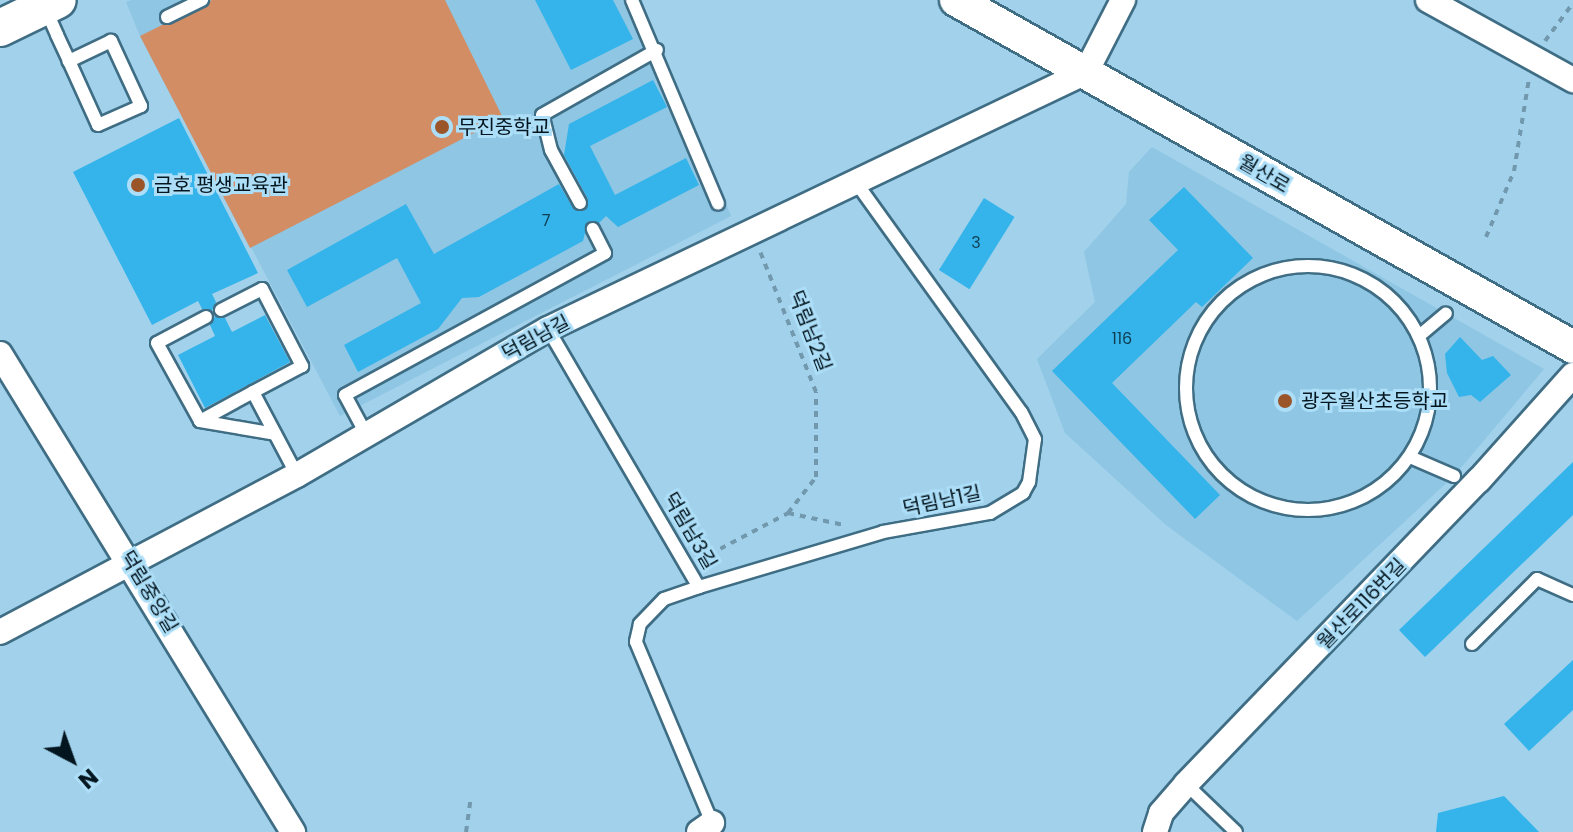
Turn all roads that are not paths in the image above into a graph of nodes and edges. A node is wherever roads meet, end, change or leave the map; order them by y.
1 (202, 0) edge
2 (632, 0) edge
3 (956, 0) edge
4 (1123, 0) edge
5 (1428, 0) edge
6 (51, 3) edge
7 (167, 17) dead end
8 (0, 28) edge
9 (657, 50) junction
10 (69, 61) junction
11 (1086, 72) junction
12 (1573, 80) edge
13 (858, 185) junction
14 (580, 203) dead end
15 (718, 204) dead end
16 (593, 229) dead end
17 (221, 310) dead end
18 (1446, 313) dead end
19 (206, 317) dead end
20 (548, 329) junction
21 (1419, 336) junction
22 (1573, 347) edge
23 (0, 354) edge
24 (1573, 375) edge
25 (253, 392) junction
26 (200, 421) junction
27 (275, 434) junction
28 (366, 434) junction
29 (1410, 457) junction
30 (297, 475) junction
31 (1454, 476) joint
32 (1479, 480) junction
33 (131, 562) junction
34 (699, 587) junction
35 (1573, 595) edge
36 (0, 632) edge
37 (1472, 644) dead end
38 (1186, 784) junction
39 (705, 828) edge
40 (1152, 830) edge
41 (293, 832) edge
42 (1236, 832) edge

1 - 7 lane
2 - 9 lane
3 - 11 street, 월산로
4 - 11 street
5 - 12 street
6 - 8 main road
6 - 10 lane
9 - 14 lane
9 - 15 lane
10 - 10 lane
11 - 13 street, 덕림남길
11 - 22 street, 월산로
13 - 20 street, 덕림남길
13 - 34 lane, 덕림남1길
16 - 28 lane
17 - 25 lane
18 - 21 lane
19 - 26 lane
20 - 28 street, 덕림남길
20 - 34 lane, 덕림남3길
21 - 29 lane
21 - 29 lane
23 - 33 street, 덕림중앙길
24 - 32 street, 월산로116번길
25 - 26 lane
25 - 27 lane
26 - 27 lane
27 - 30 lane
28 - 30 street, 덕림남길
29 - 31 lane
30 - 33 street, 덕림남길
31 - 32 street
32 - 38 street, 월산로116번길
33 - 36 street, 덕림남길
33 - 41 street, 덕림중앙길
34 - 39 lane, 덕림남3길
35 - 37 lane
38 - 40 street, 월산로116번길
38 - 42 lane

